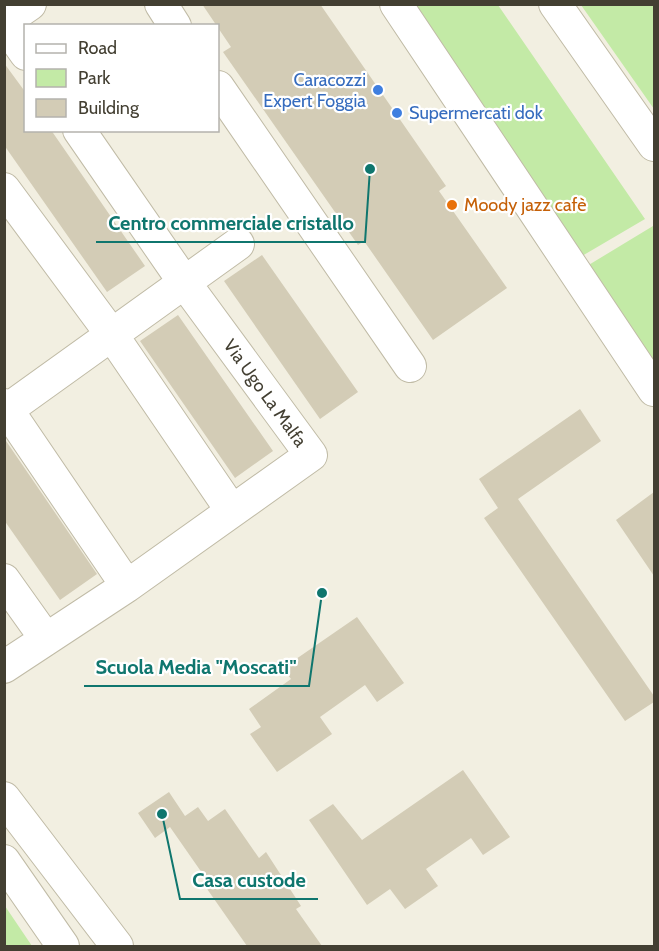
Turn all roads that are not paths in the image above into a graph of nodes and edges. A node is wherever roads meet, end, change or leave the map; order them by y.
1 (30, 4) edge
2 (161, 4) edge
3 (396, 4) edge
4 (555, 4) edge
5 (4, 23) edge
6 (175, 24) edge
7 (24, 51) edge
8 (219, 88) edge
9 (80, 132) edge
10 (654, 145) edge
11 (4, 189) edge
12 (238, 244) dead end
13 (184, 282) junction
14 (112, 334) junction
15 (410, 366) dead end
16 (654, 390) edge
17 (6, 409) edge
18 (232, 511) junction
19 (4, 580) edge
20 (127, 586) junction
21 (46, 639) junction
22 (4, 667) edge
23 (4, 798) edge
24 (4, 861) edge
25 (63, 946) edge
26 (117, 946) edge

1 - 5 street
2 - 6 street
3 - 16 street
4 - 10 street
5 - 7 street
8 - 15 street
9 - 13 street, Via Ugo La Malfa
11 - 14 street
12 - 13 street
13 - 14 street
13 - 18 street, Via Ugo La Malfa
14 - 17 street
14 - 18 street
17 - 20 street
18 - 20 street, Via Ugo La Malfa
19 - 21 street
20 - 21 street, Via Ugo La Malfa
21 - 22 street, Via Ugo La Malfa
23 - 26 street
24 - 25 street

